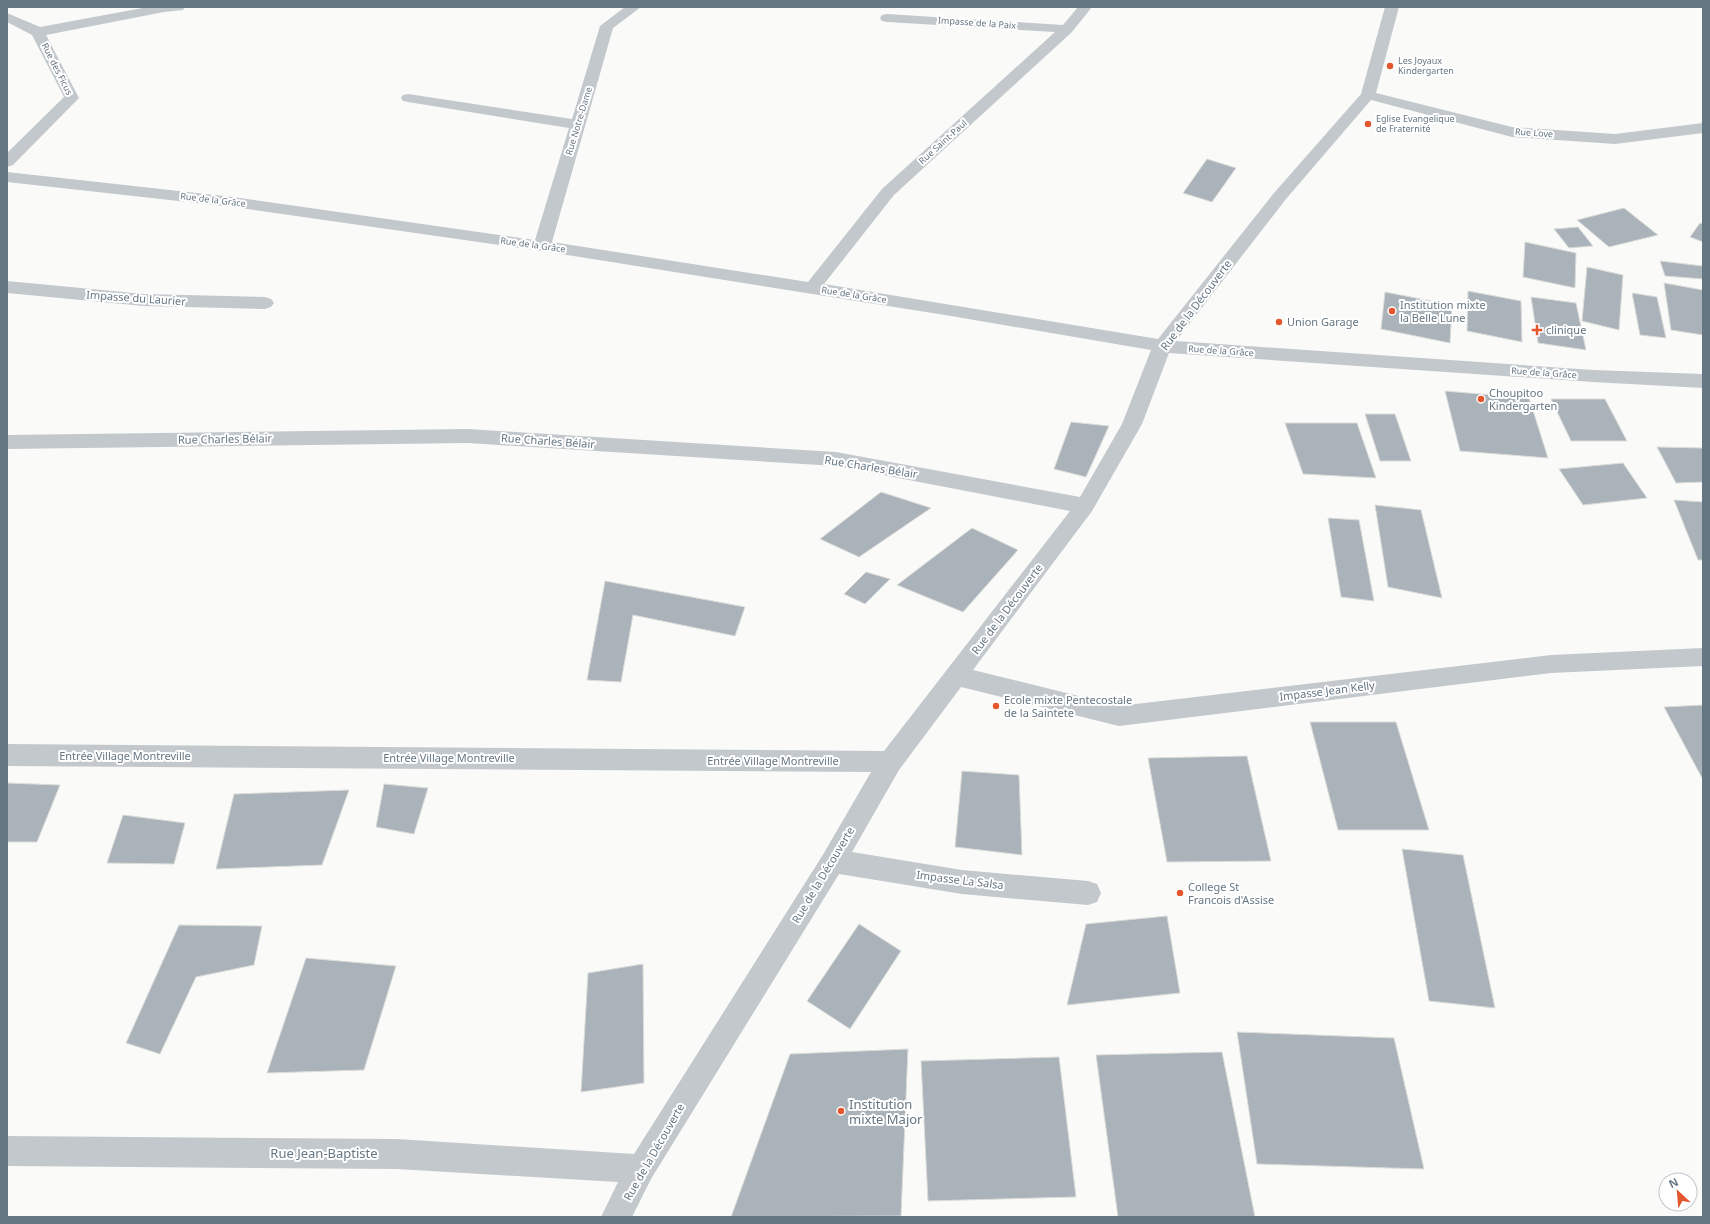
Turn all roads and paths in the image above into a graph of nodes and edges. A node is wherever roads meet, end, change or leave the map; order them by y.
1 (178, 7) edge
2 (634, 7) edge
3 (1085, 7) edge
4 (1392, 7) edge
5 (7, 17) edge
6 (887, 18) dead end
7 (1067, 29) junction
8 (38, 32) junction
9 (1368, 95) junction
10 (408, 98) dead end
11 (578, 125) junction
12 (1703, 128) edge
13 (7, 162) edge
14 (7, 177) edge
15 (542, 246) junction
16 (7, 287) edge
17 (812, 288) junction
18 (266, 303) dead end
19 (1162, 346) junction
20 (1703, 381) edge
21 (7, 442) edge
22 (1085, 506) junction
23 (1703, 657) edge
24 (956, 676) junction
25 (7, 755) edge
26 (890, 762) junction
27 (832, 861) junction
28 (1088, 893) dead end
29 (7, 1151) edge
30 (641, 1169) junction
31 (616, 1217) edge

1 - 8 street
2 - 11 street, Rue Notre-Dame
3 - 7 street, Rue Saint-Paul
4 - 9 street, Rue de la Découverte
5 - 8 street, Rue des Ficus
6 - 7 street, Impasse de la Paix
7 - 17 street, Rue Saint-Paul
8 - 13 street, Rue des Ficus
9 - 12 street, Rue Love
9 - 19 street, Rue de la Découverte
10 - 11 street
11 - 15 street, Rue Notre-Dame
14 - 15 street, Rue de la Grâce
15 - 17 street, Rue de la Grâce
16 - 18 street, Impasse du Laurier
17 - 19 street, Rue de la Grâce
19 - 20 street, Rue de la Grâce
19 - 22 street, Rue de la Découverte
21 - 22 street, Rue Charles Bélair
22 - 24 street, Rue de la Découverte
23 - 24 street, Impasse Jean Kelly
24 - 26 street, Rue de la Découverte
25 - 26 street, Entrée Village Montreville
26 - 27 street, Rue de la Découverte
27 - 28 street, Impasse La Salsa
27 - 30 street, Rue de la Découverte
29 - 30 street, Rue Jean-Baptiste
30 - 31 street, Rue de la Découverte

